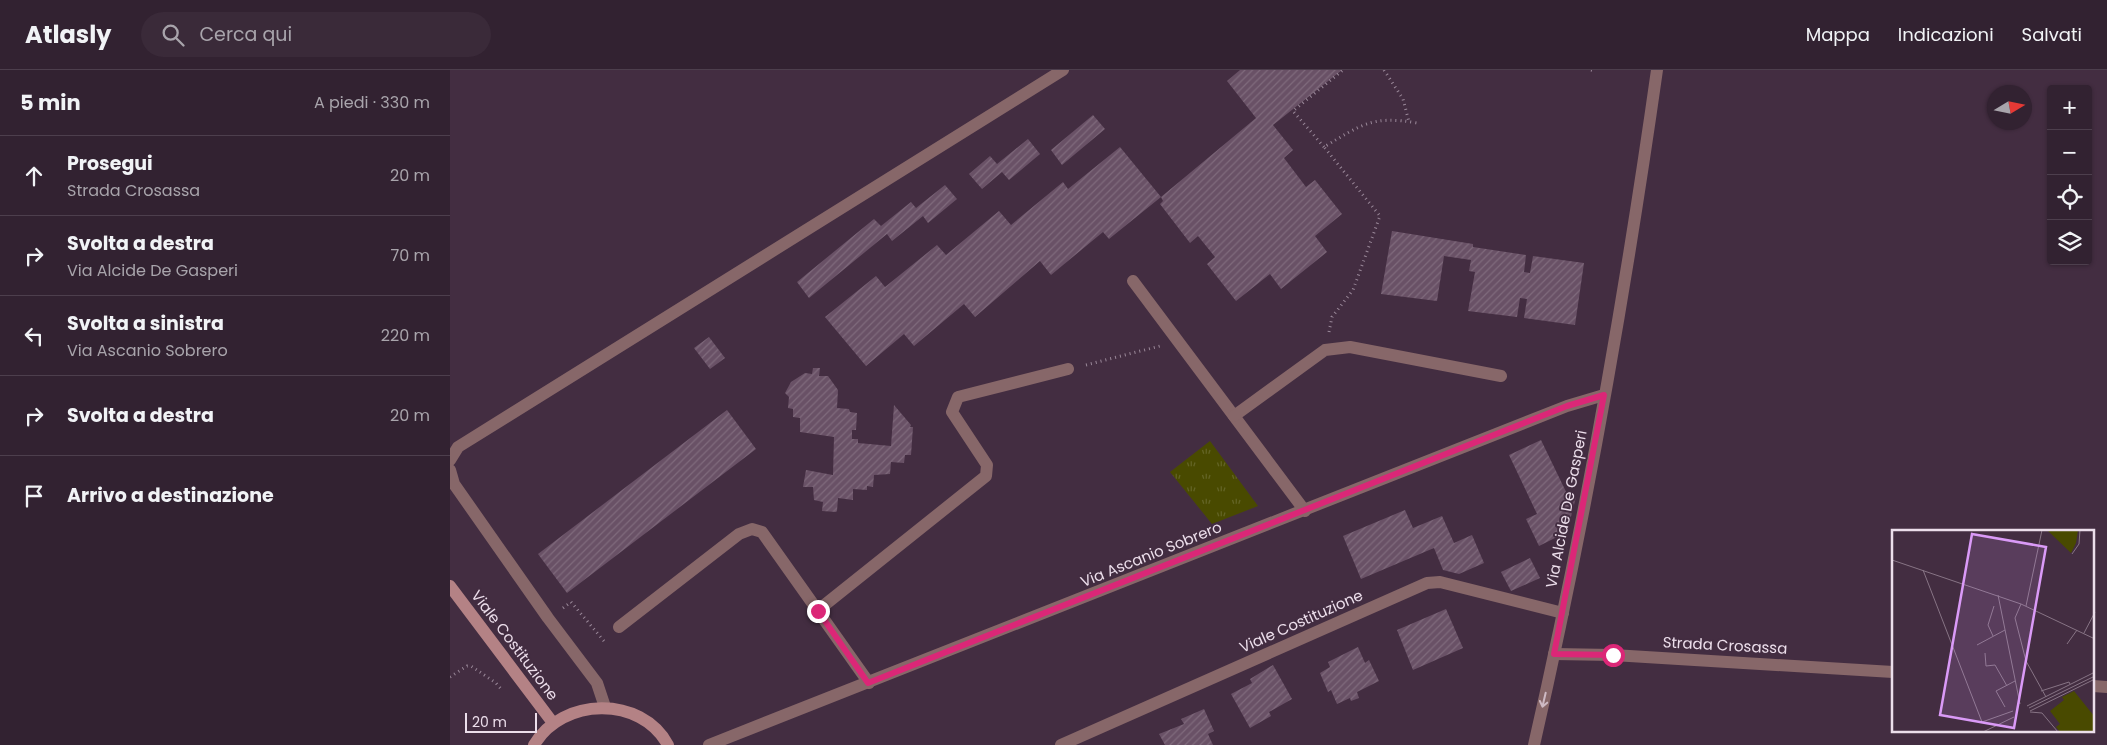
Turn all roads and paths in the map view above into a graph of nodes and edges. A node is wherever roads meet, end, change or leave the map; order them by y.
1 (1063, 70) edge
2 (1343, 70) edge
3 (1384, 70) edge
4 (1591, 70) edge
5 (1657, 70) edge
6 (1595, 71) edge
7 (1410, 122) junction
8 (1417, 123) dead end
9 (1324, 148) junction
10 (1134, 281) dead end
11 (1178, 341) junction
12 (1325, 350) junction
13 (1068, 370) joint
14 (1501, 376) dead end
15 (1604, 395) junction
16 (1234, 416) junction
17 (450, 460) edge
18 (450, 470) edge
19 (1305, 511) junction
20 (450, 586) edge
21 (818, 611) junction
22 (1563, 613) junction
23 (548, 618) junction
24 (619, 627) joint
25 (1554, 654) junction
26 (1892, 672) edge
27 (450, 677) edge
28 (868, 683) junction
29 (2094, 686) edge
30 (2107, 687) edge
31 (507, 695) dead end
32 (605, 707) junction
33 (554, 723) junction
34 (534, 745) edge
35 (668, 745) edge
36 (709, 745) edge
37 (1061, 745) edge
38 (1534, 745) edge

1 - 17 street
2 - 9 path
3 - 7 path
4 - 6 path
5 - 15 street, Via Alcide De Gasperi
7 - 8 path
7 - 9 path
9 - 12 path
10 - 11 street
11 - 13 path
11 - 16 street
12 - 14 street
12 - 16 street
13 - 21 street
15 - 19 street, Via Ascanio Sobrero
15 - 22 street, Via Alcide De Gasperi
16 - 19 street
18 - 23 street
19 - 28 street, Via Ascanio Sobrero
20 - 33 street, Viale Costituzione
21 - 24 street
21 - 28 street
22 - 25 street, Via Alcide De Gasperi
22 - 37 street, Viale Costituzione
23 - 24 path
23 - 32 street
25 - 26 street, Strada Crosassa
25 -> 38 street, Via Alcide De Gasperi
27 - 31 path
28 - 36 street, Via Ascanio Sobrero
29 - 30 street
32 - 33 street
32 - 35 street
33 - 34 street

